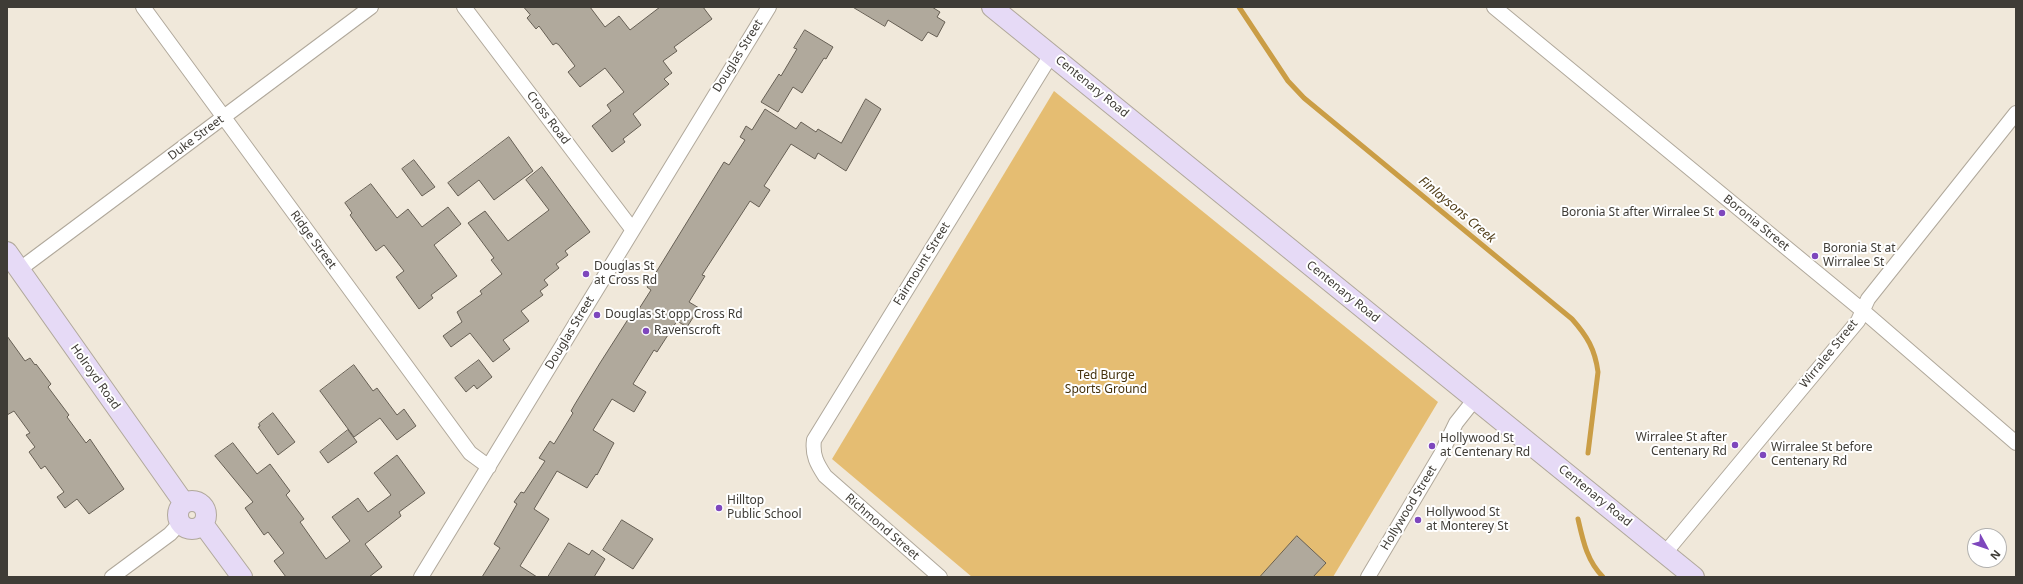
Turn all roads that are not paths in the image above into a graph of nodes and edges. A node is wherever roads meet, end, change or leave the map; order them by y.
1 (143, 7) edge
2 (371, 7) edge
3 (464, 7) edge
4 (768, 7) edge
5 (992, 7) edge
6 (1494, 7) edge
7 (1051, 54) junction
8 (2016, 113) edge
9 (223, 118) junction
10 (632, 229) junction
11 (7, 252) edge
12 (20, 269) junction
13 (1862, 310) junction
14 (1475, 399) junction
15 (2016, 443) edge
16 (489, 467) junction
17 (825, 476) joint
18 (184, 502) junction
19 (180, 523) junction
20 (203, 524) junction
21 (1664, 553) junction
22 (112, 577) edge
23 (242, 577) edge
24 (421, 577) edge
25 (940, 577) edge
26 (1368, 577) edge
27 (1694, 577) edge

1 - 9 street, Ridge Street
2 - 9 street, Duke Street
3 - 10 street, Cross Road
4 - 10 street, Douglas Street
5 - 7 main road, Centenary Road
6 - 13 street, Boronia Street
7 - 14 main road, Centenary Road
7 - 17 street, Fairmount Street
8 - 13 street, Wirralee Street
9 - 12 street, Duke Street
9 - 16 street, Ridge Street
10 - 16 street, Douglas Street
11 - 12 main road, Holroyd Road
12 - 18 main road, Holroyd Road
13 - 15 street, Boronia Street
13 - 21 street, Wirralee Street
14 - 21 main road, Centenary Road
14 - 26 street, Hollywood Street
16 - 24 street, Douglas Street
17 - 25 street, Richmond Street
18 - 19 main road
18 - 20 main road
19 - 20 main road
19 - 22 street
20 - 23 main road
21 - 27 main road, Centenary Road

